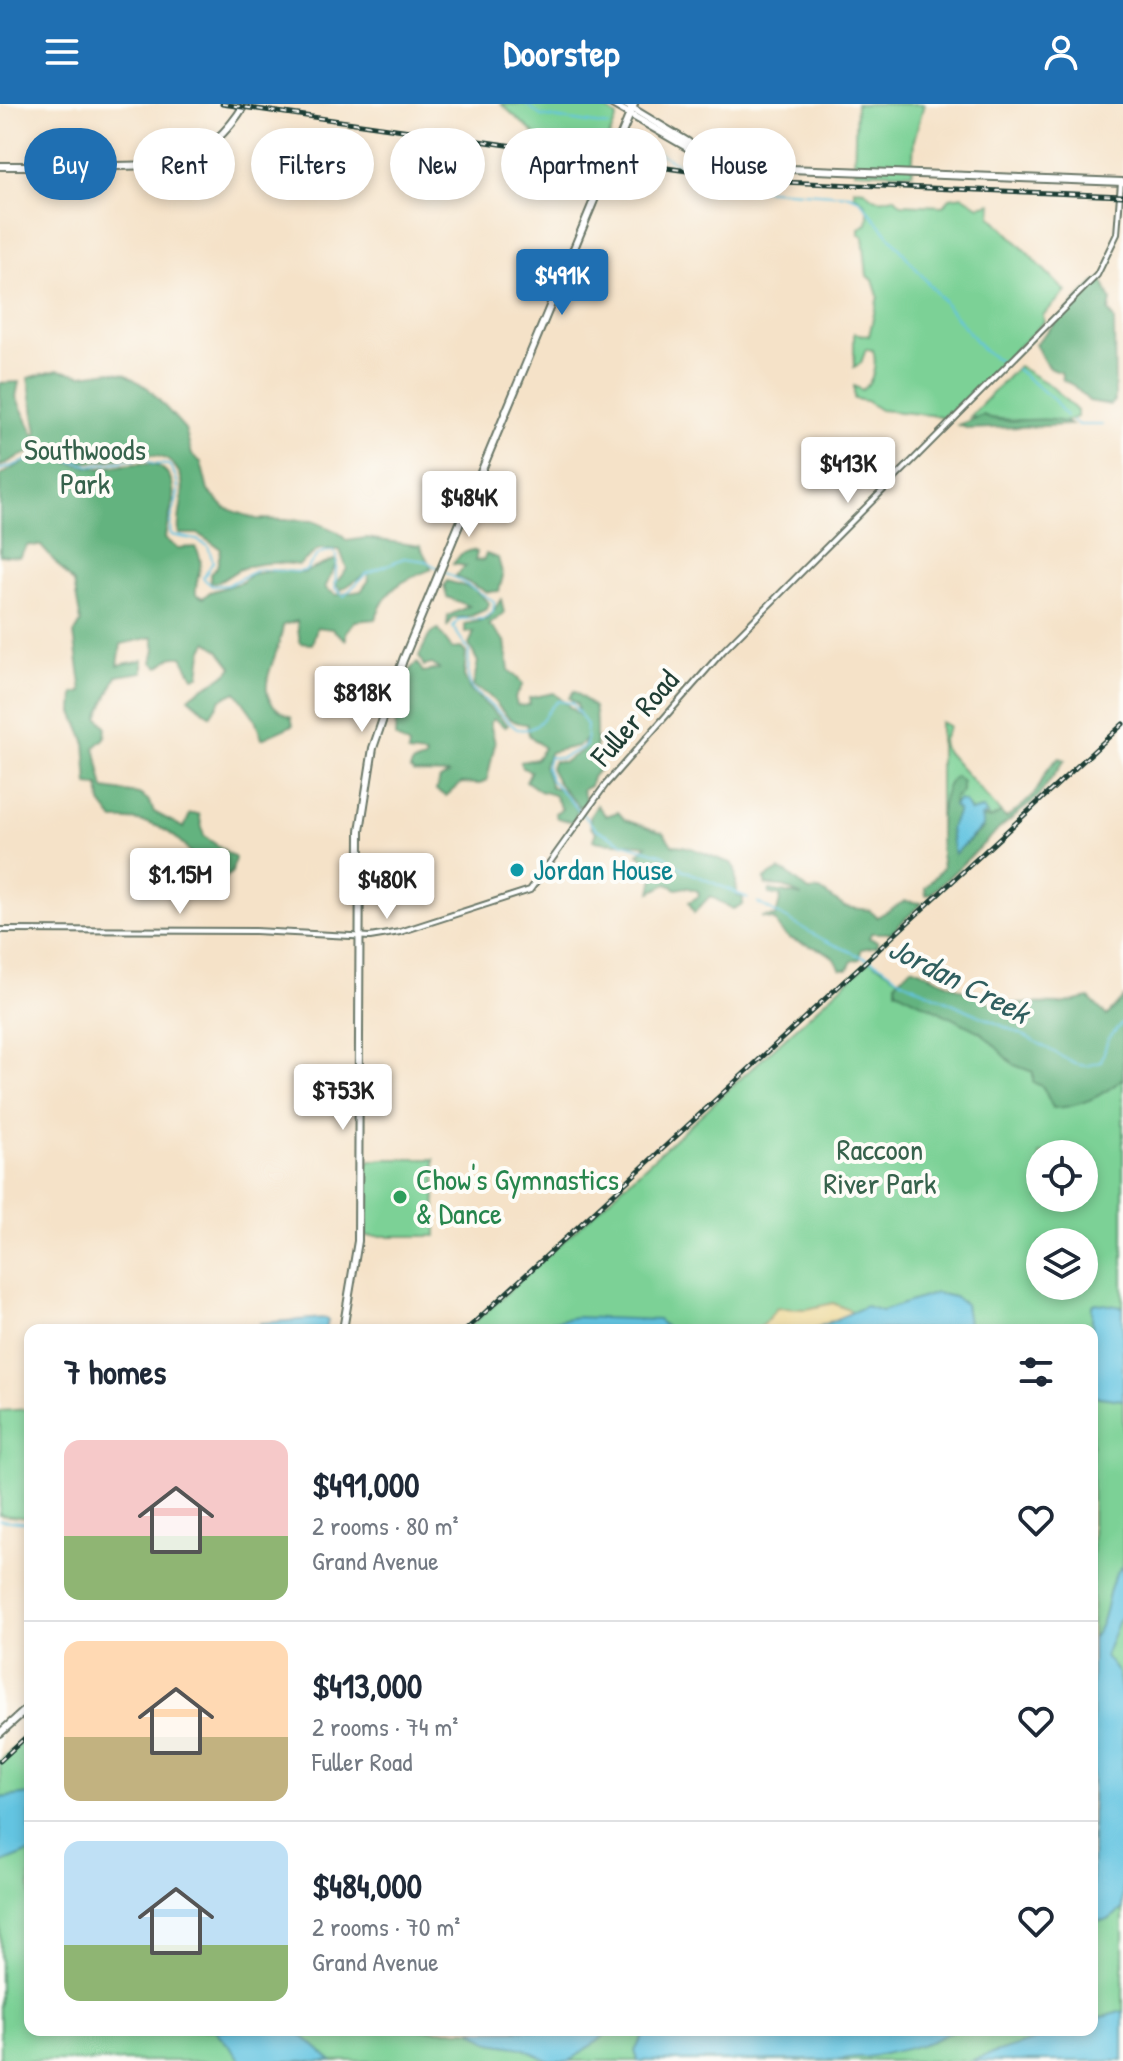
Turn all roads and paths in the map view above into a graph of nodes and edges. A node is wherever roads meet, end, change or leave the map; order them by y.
1 (245, 104) edge
2 (612, 104) edge
3 (630, 108) edge
4 (0, 166) edge
5 (1122, 182) edge
6 (0, 930) edge
7 (358, 937) junction
8 (344, 1324) edge
9 (24, 1711) edge
10 (0, 1733) edge

1 - 4 main road
2 - 3 main road
3 - 5 main road
3 - 7 main road
5 - 7 street, Fuller Road
6 - 7 street, Fuller Road
7 - 8 main road
9 - 10 main road

